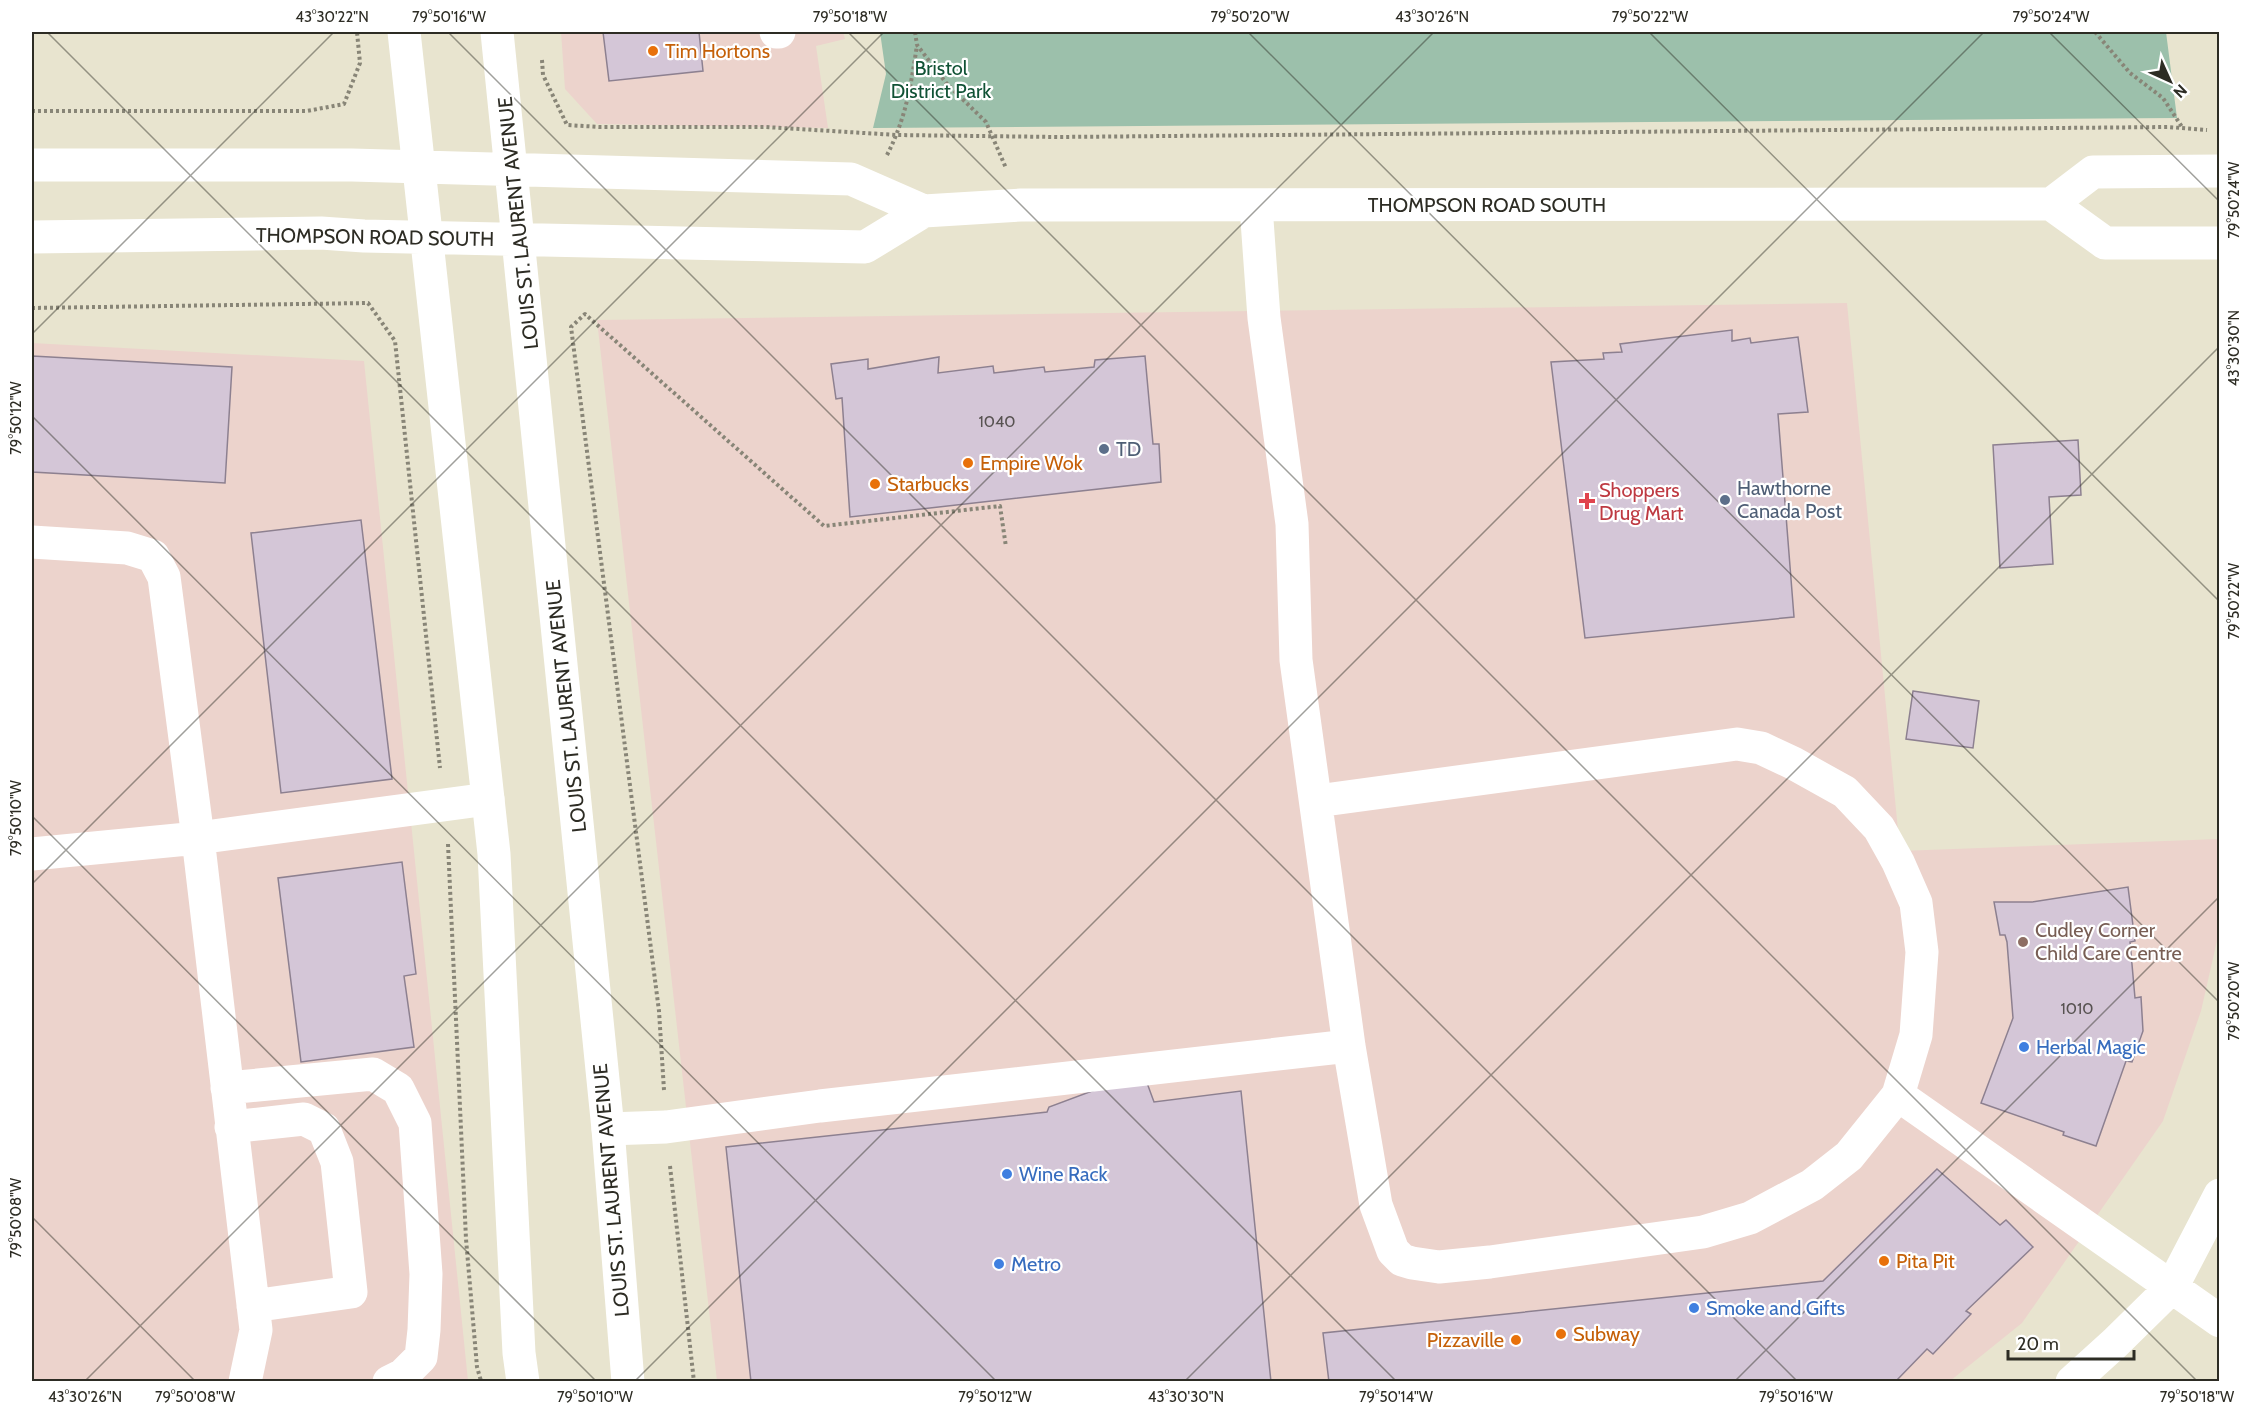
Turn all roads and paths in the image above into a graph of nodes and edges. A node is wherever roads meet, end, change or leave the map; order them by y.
1 (357, 32) edge
2 (404, 32) edge
3 (497, 32) edge
4 (915, 32) edge
5 (2095, 32) edge
6 (917, 45) junction
7 (541, 53) dead end
8 (32, 111) edge
9 (2182, 127) junction
10 (2210, 130) dead end
11 (897, 135) junction
12 (992, 136) junction
13 (887, 156) dead end
14 (32, 165) edge
15 (419, 167) junction
16 (512, 169) junction
17 (2220, 171) edge
18 (2051, 204) junction
19 (1021, 205) junction
20 (1256, 206) junction
21 (924, 212) junction
22 (32, 237) edge
23 (426, 237) junction
24 (518, 240) junction
25 (2220, 243) edge
26 (368, 303) dead end
27 (32, 308) edge
28 (32, 542) edge
29 (1006, 547) dead end
30 (488, 799) junction
31 (1317, 801) junction
32 (198, 838) junction
33 (32, 854) edge
34 (1349, 1046) junction
35 (227, 1088) junction
36 (1898, 1095) junction
37 (231, 1127) junction
38 (666, 1127) junction
39 (608, 1129) junction
40 (2220, 1196) edge
41 (2172, 1287) junction
42 (253, 1306) junction
43 (2220, 1321) edge
44 (245, 1382) edge
45 (389, 1382) edge
46 (523, 1382) edge
47 (628, 1382) edge
48 (694, 1382) edge
49 (2072, 1382) edge

1 - 8 path
2 - 15 main road
3 - 16 main road, LOUIS ST. LAURENT AVENUE
4 - 6 path
5 - 9 path
6 - 11 path
6 - 12 path
7 - 11 path
9 - 10 path
9 - 12 path
11 - 12 path
11 - 13 path
12 - 19 path
14 - 15 main road, THOMPSON ROAD SOUTH
15 - 16 main road, THOMPSON ROAD SOUTH
15 - 23 main road
16 - 21 main road, THOMPSON ROAD SOUTH
16 - 24 main road, LOUIS ST. LAURENT AVENUE
17 - 18 main road
18 - 20 main road, THOMPSON ROAD SOUTH
18 - 25 main road
19 - 20 main road, THOMPSON ROAD SOUTH
19 - 21 main road, THOMPSON ROAD SOUTH
20 - 31 main road
21 - 24 main road, THOMPSON ROAD SOUTH
22 - 23 main road, THOMPSON ROAD SOUTH
23 - 24 main road, THOMPSON ROAD SOUTH
23 - 30 main road
24 - 39 main road, LOUIS ST. LAURENT AVENUE
26 - 27 path
28 - 32 main road
29 - 38 path
30 - 32 main road
30 - 46 main road
31 - 34 main road
31 - 36 main road
32 - 33 main road
32 - 35 main road
34 - 36 main road
34 - 38 main road
35 - 37 main road
35 - 45 main road
36 - 41 main road
37 - 42 main road
37 - 42 main road
38 - 39 main road
38 - 48 path
39 - 47 main road, LOUIS ST. LAURENT AVENUE
40 - 41 main road
41 - 43 main road
41 - 49 main road
42 - 44 main road

